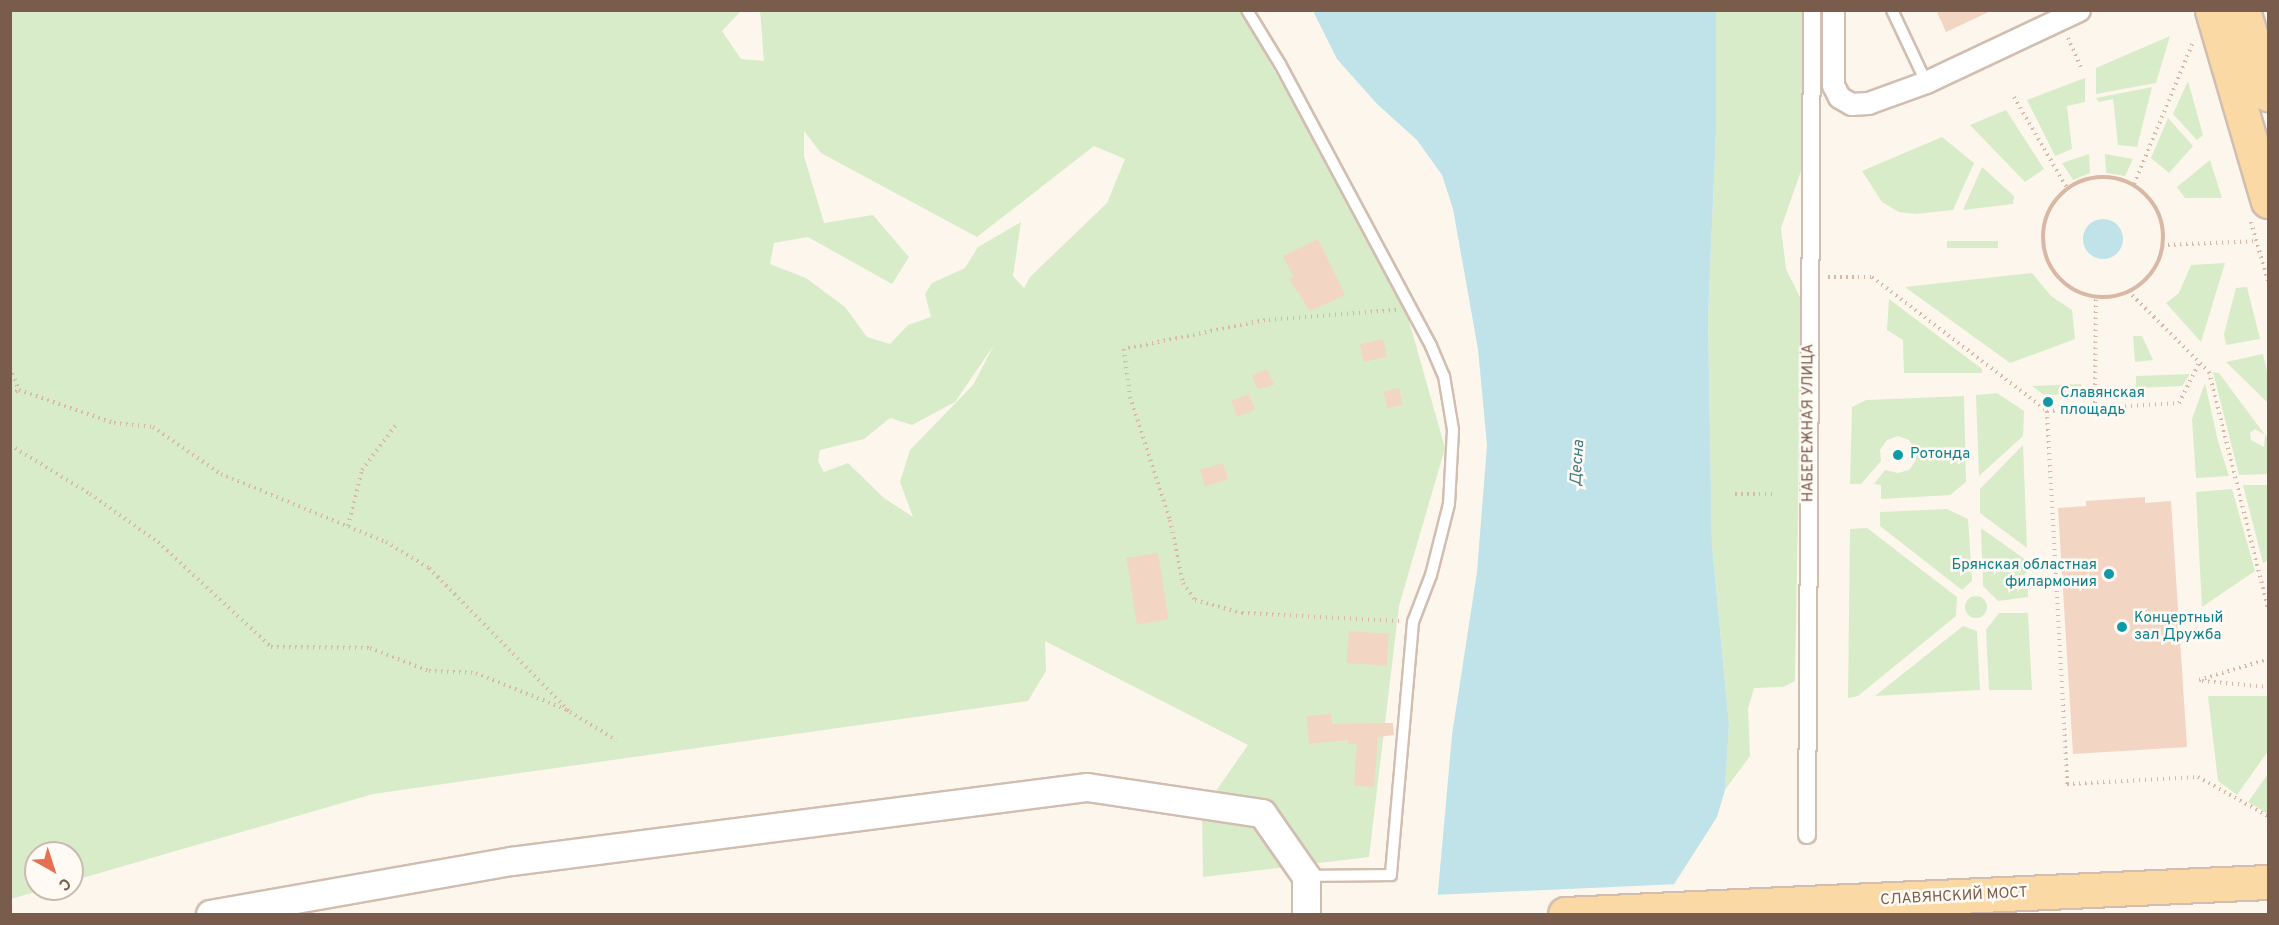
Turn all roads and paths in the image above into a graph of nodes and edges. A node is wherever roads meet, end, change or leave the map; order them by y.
1 (1246, 10) edge
2 (1812, 10) edge
3 (1833, 10) edge
4 (1892, 10) edge
5 (2079, 10) edge
6 (2243, 10) edge
7 (2204, 22) edge
8 (1926, 82) junction
9 (2268, 94) edge
10 (2014, 97) dead end
11 (2134, 184) junction
12 (2067, 188) junction
13 (2268, 201) edge
14 (2257, 241) dead end
15 (2162, 244) junction
16 (1809, 277) junction
17 (2128, 291) junction
18 (2096, 297) junction
19 (1412, 309) junction
20 (2199, 363) junction
21 (10, 368) edge
22 (19, 390) junction
23 (10, 394) edge
24 (2095, 409) junction
25 (2047, 411) junction
26 (398, 422) dead end
27 (10, 445) edge
28 (1735, 494) dead end
29 (1775, 494) dead end
30 (348, 526) junction
31 (2268, 609) edge
32 (1413, 622) junction
33 (2268, 659) edge
34 (2268, 687) edge
35 (570, 712) junction
36 (616, 740) dead end
37 (2268, 816) edge
38 (1807, 835) dead end
39 (1306, 876) junction
40 (2268, 882) edge
41 (210, 915) edge
42 (1306, 915) edge
43 (1565, 915) edge

1 - 19 lane
2 - 16 street, НАБЕРЕЖНАЯ УЛИЦА
3 - 8 street
4 - 8 lane
5 - 8 street
6 - 9 main road
7 - 11 path
7 - 13 main road
10 - 12 path
11 - 12 path
11 - 15 path
12 - 18 path
14 - 15 path
15 - 17 path
16 - 25 path
16 - 38 street, НАБЕРЕЖНАЯ УЛИЦА
17 - 18 path
17 - 20 path
18 - 24 path
19 - 32 lane
19 - 32 path
20 - 24 path
20 - 31 path
21 - 22 path
22 - 23 path
22 - 30 path
24 - 25 path
25 - 37 path
26 - 30 path
27 - 35 path
28 - 29 path
30 - 35 path
32 - 39 lane
33 - 34 path
35 - 36 path
39 - 41 street
39 - 42 street
40 - 43 main road, СЛАВЯНСКИЙ МОСТ

